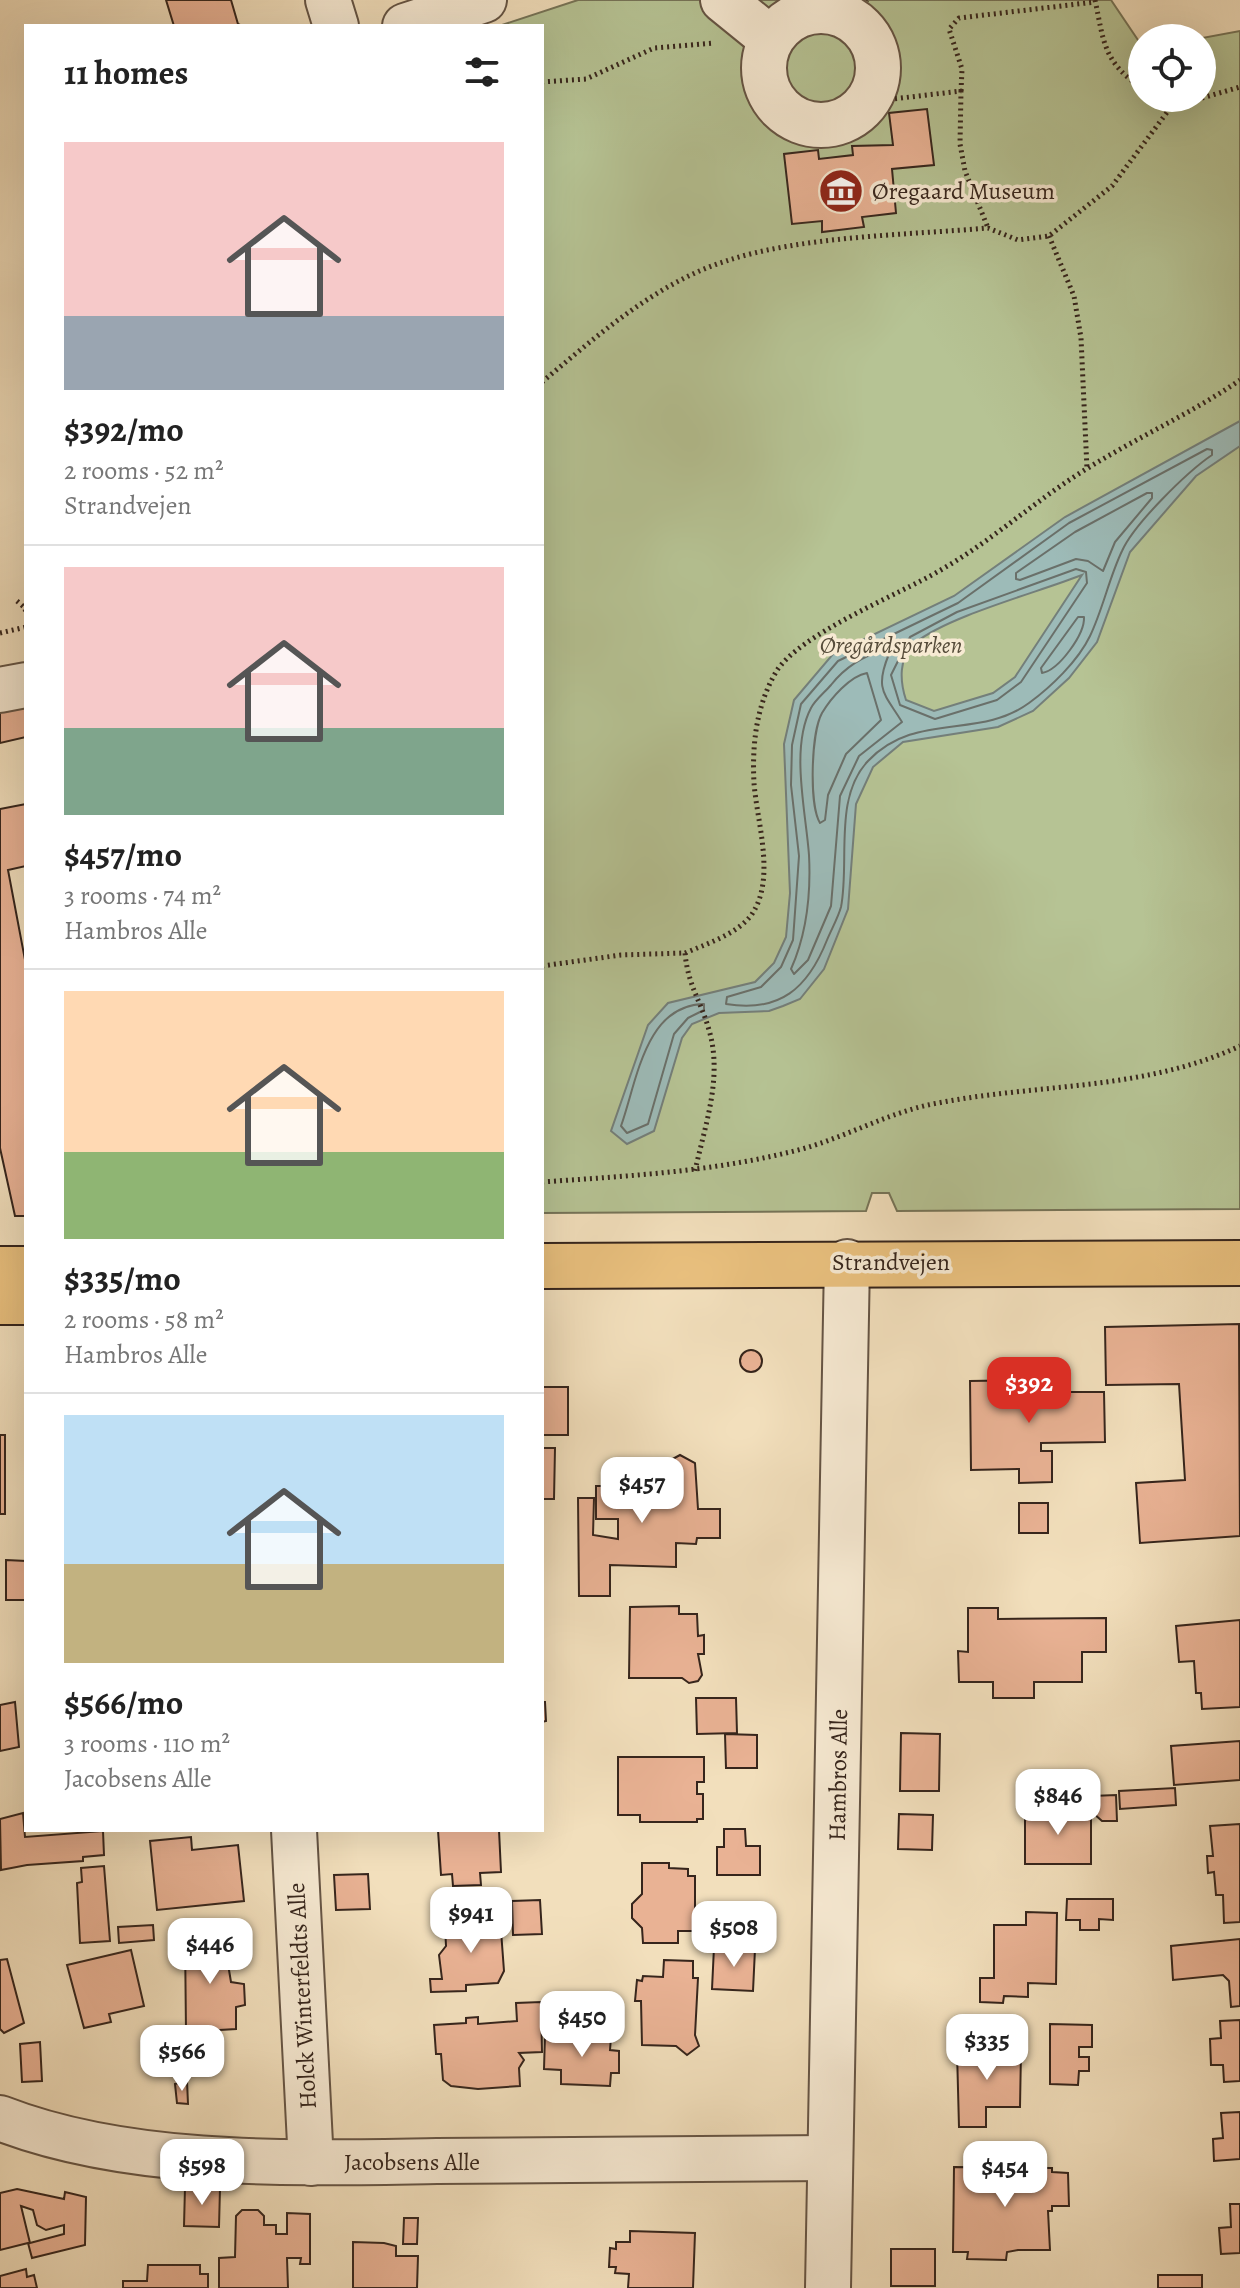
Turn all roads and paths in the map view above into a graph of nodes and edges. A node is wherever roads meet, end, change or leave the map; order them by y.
1 (328, 0) edge
2 (484, 0) edge
3 (723, 0) edge
4 (1095, 1) edge
5 (859, 9) edge
6 (335, 24) edge
7 (411, 24) edge
8 (771, 39) junction
9 (1128, 78) edge
10 (544, 82) edge
11 (1240, 87) edge
12 (961, 91) junction
13 (1216, 94) edge
14 (871, 98) junction
15 (1167, 112) edge
16 (988, 228) junction
17 (1049, 236) junction
18 (544, 380) edge
19 (1240, 380) edge
20 (1087, 469) junction
21 (17, 601) dead end
22 (24, 607) edge
23 (24, 627) edge
24 (0, 633) edge
25 (24, 685) edge
26 (0, 690) edge
27 (685, 953) junction
28 (544, 966) edge
29 (1240, 1046) edge
30 (695, 1171) junction
31 (544, 1182) edge
32 (1240, 1263) edge
33 (544, 1266) edge
34 (0, 1269) edge
35 (24, 1269) edge
36 (848, 1277) junction
37 (1240, 1293) edge
38 (544, 1296) edge
39 (0, 1302) edge
40 (24, 1302) edge
41 (294, 1832) edge
42 (0, 2118) edge
43 (830, 2158) junction
44 (311, 2163) junction
45 (828, 2288) edge

1 - 6 street
2 - 7 street
3 - 8 street
4 - 9 path
4 - 12 path
5 - 8 street
5 - 14 street
8 - 10 path
8 - 14 street
11 - 13 path
12 - 14 path
12 - 16 path
15 - 17 path
16 - 17 path
16 - 18 path
17 - 20 path
19 - 20 path
20 - 27 path
21 - 22 path
23 - 24 path
25 - 26 street
27 - 28 path
27 - 30 path
29 - 30 path
30 - 31 path
32 - 36 main road, Strandvejen
33 - 36 main road, Strandvejen
34 - 35 main road
36 - 37 main road, Strandvejen
36 - 38 main road, Strandvejen
36 - 43 street, Hambros Alle
39 - 40 main road
41 - 44 street, Holck Winterfeldts Alle
42 - 44 street, Jacobsens Alle
43 - 44 street, Jacobsens Alle
43 - 45 street, Hambros Alle

